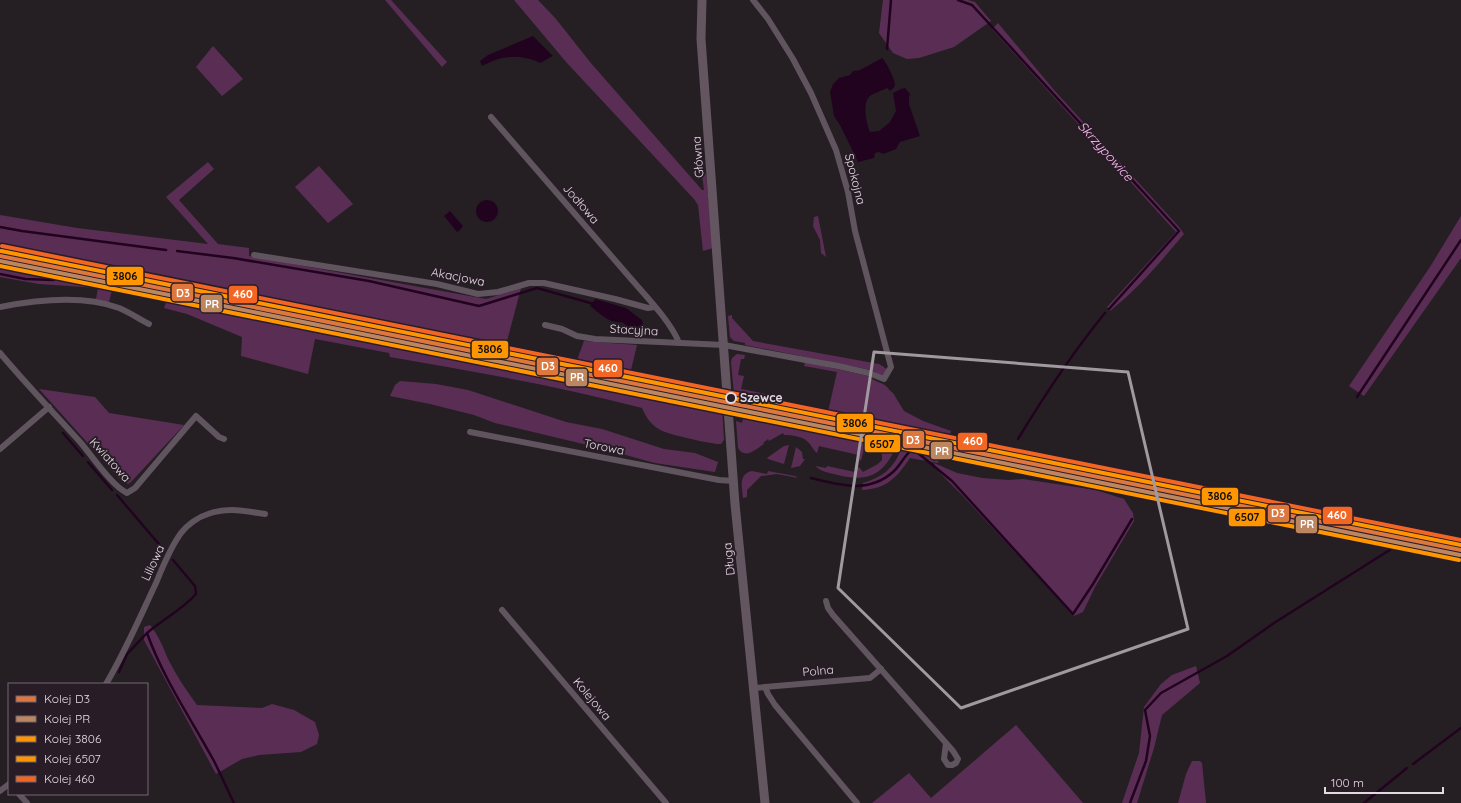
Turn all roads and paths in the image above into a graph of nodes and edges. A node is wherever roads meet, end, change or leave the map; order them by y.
1 (702, 0) edge
2 (753, 0) edge
3 (491, 117) dead end
4 (254, 255) dead end
5 (0, 307) edge
6 (654, 307) junction
7 (722, 312) joint
8 (149, 324) dead end
9 (545, 325) dead end
10 (679, 343) junction
11 (724, 345) junction
12 (0, 353) edge
13 (884, 379) joint
14 (49, 407) junction
15 (470, 432) dead end
16 (224, 439) dead end
17 (0, 449) edge
18 (734, 481) junction
19 (265, 514) dead end
20 (826, 601) dead end
21 (502, 610) dead end
22 (881, 669) junction
23 (107, 683) edge
24 (765, 687) junction
25 (754, 688) junction
26 (946, 743) dead end
27 (8, 785) edge
28 (0, 791) edge
29 (19, 795) edge
30 (27, 803) edge
31 (666, 803) edge
32 (765, 803) edge
33 (857, 803) edge

1 - 7 street, Główna
2 - 13 street, Spokojna
3 - 6 street, Jodłowa
4 - 6 street, Akacjowa
5 - 8 street
6 - 10 street, Jodłowa
7 - 11 street, Długa
9 - 10 street, Stacyjna
10 - 11 street, Stacyjna
11 - 13 street, Stacyjna
11 - 18 street, Długa
12 - 14 street, Kwiatowa
14 - 16 street, Kwiatowa
14 - 17 street
15 - 18 street, Torowa
18 - 25 street, Długa
19 - 23 street, Liliowa
20 - 22 street
21 - 31 street, Kolejowa
22 - 24 street, Polna
22 - 26 street
24 - 25 street, Polna
24 - 33 street
25 - 32 street, Długa
27 - 28 street
29 - 30 street

